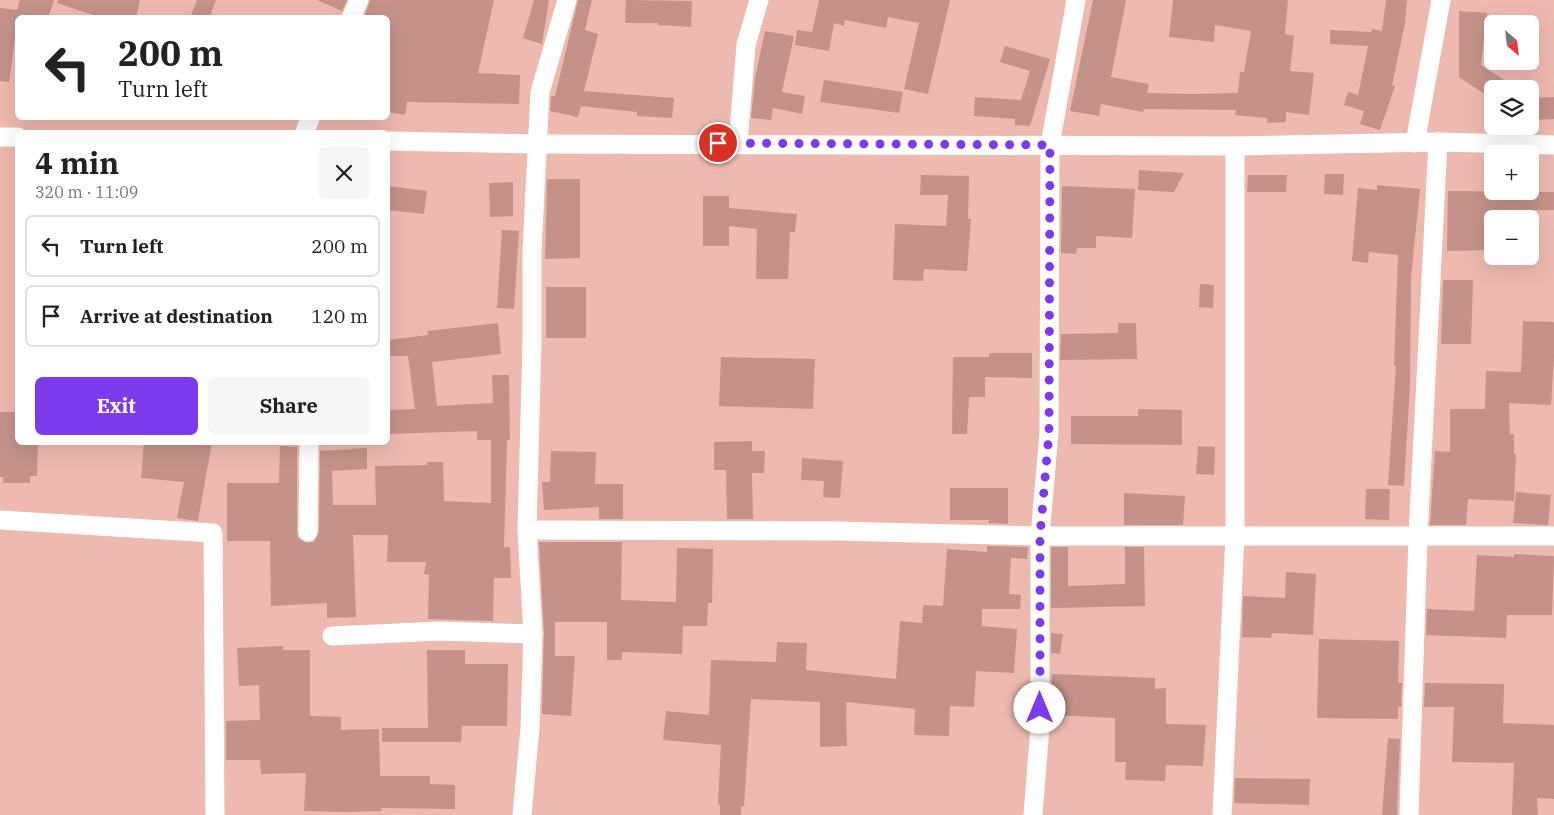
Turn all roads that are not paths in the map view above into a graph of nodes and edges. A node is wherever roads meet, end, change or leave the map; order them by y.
1 (360, 0) edge
2 (567, 0) edge
3 (759, 0) edge
4 (1076, 0) edge
5 (1441, 0) edge
6 (352, 15) edge
7 (0, 137) edge
8 (15, 137) edge
9 (390, 141) edge
10 (1438, 142) junction
11 (738, 143) junction
12 (1415, 143) junction
13 (538, 144) junction
14 (1050, 145) junction
15 (1554, 145) edge
16 (1235, 146) junction
17 (309, 445) edge
18 (0, 520) edge
19 (527, 530) junction
20 (308, 532) dead end
21 (1235, 535) junction
22 (1040, 536) junction
23 (1418, 536) junction
24 (1554, 536) edge
25 (532, 634) junction
26 (332, 636) dead end
27 (215, 815) edge
28 (522, 815) edge
29 (1033, 815) edge
30 (1222, 815) edge
31 (1409, 815) edge

1 - 6 street
2 - 13 street
3 - 11 street
4 - 14 street
5 - 12 street
7 - 8 street
9 - 13 street
10 - 12 street
10 - 15 street
10 - 23 street
11 - 13 street
11 - 14 street
12 - 16 street
13 - 19 street
14 - 16 street
14 - 22 street
16 - 21 street
17 - 20 street
18 - 27 street
19 - 22 street
19 - 25 street
21 - 22 street
21 - 23 street
21 - 30 street
22 - 29 street
23 - 24 street
23 - 31 street
25 - 26 street
25 - 28 street

